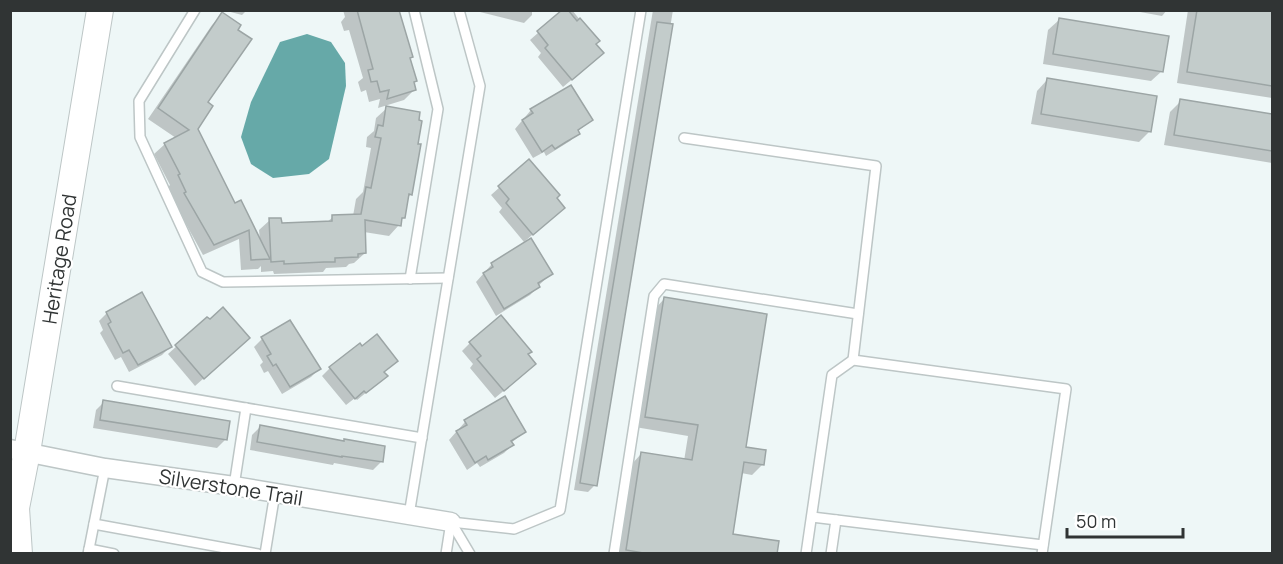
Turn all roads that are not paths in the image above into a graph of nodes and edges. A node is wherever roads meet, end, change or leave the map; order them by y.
1 (100, 10) edge
2 (195, 10) edge
3 (414, 10) edge
4 (459, 10) edge
5 (641, 10) edge
6 (684, 138) dead end
7 (448, 278) junction
8 (410, 279) junction
9 (858, 314) junction
10 (853, 360) junction
11 (117, 386) dead end
12 (246, 408) junction
13 (422, 438) junction
14 (19, 450) edge
15 (105, 468) junction
16 (234, 486) junction
17 (275, 493) junction
18 (13, 515) edge
19 (409, 515) junction
20 (812, 517) junction
21 (836, 520) junction
22 (451, 522) junction
23 (94, 524) junction
24 (1042, 549) edge
25 (89, 551) edge
26 (19, 554) edge
27 (114, 554) edge
28 (258, 554) edge
29 (265, 554) edge
30 (446, 554) edge
31 (470, 554) edge
32 (614, 554) edge
33 (806, 554) edge
34 (831, 554) edge

1 - 14 main road, Heritage Road
2 - 8 lane
3 - 8 lane
4 - 7 lane
5 - 22 lane
6 - 9 lane
7 - 8 lane
7 - 13 lane
9 - 10 lane
9 - 32 lane
10 - 20 lane
10 - 24 lane
11 - 12 lane
12 - 13 lane
12 - 16 lane
13 - 19 lane
14 - 15 street, Silverstone Trail
14 - 18 main road, Heritage Road
15 - 16 street, Silverstone Trail
15 - 23 lane
16 - 17 street, Silverstone Trail
17 - 19 street, Silverstone Trail
17 - 29 lane
18 - 26 main road, Heritage Road
19 - 22 street, Silverstone Trail
20 - 21 lane
20 - 33 lane
21 - 24 lane
21 - 34 lane
22 - 30 lane
22 - 31 lane
23 - 25 lane
23 - 28 lane
25 - 27 lane

